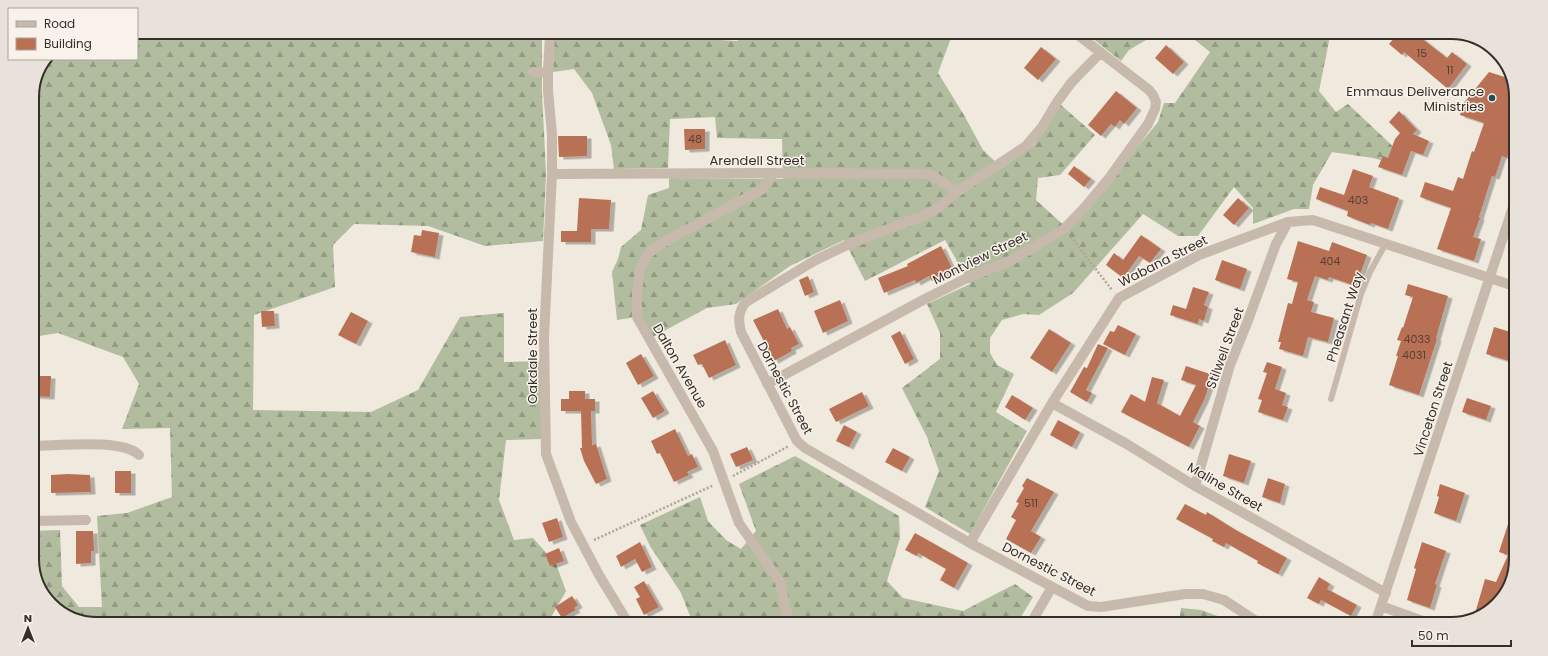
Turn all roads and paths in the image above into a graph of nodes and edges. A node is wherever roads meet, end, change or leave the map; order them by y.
1 (550, 39) edge
2 (1082, 39) edge
3 (1100, 54) junction
4 (533, 72) dead end
5 (548, 73) junction
6 (774, 173) junction
7 (552, 174) junction
8 (957, 192) junction
9 (1509, 219) edge
10 (1288, 222) junction
11 (1064, 229) junction
12 (1386, 243) junction
13 (1490, 278) junction
14 (1509, 284) edge
15 (1119, 298) junction
16 (767, 384) junction
17 (1331, 399) dead end
18 (1052, 403) junction
19 (797, 442) junction
20 (39, 446) edge
21 (139, 455) dead end
22 (724, 480) junction
23 (1195, 486) junction
24 (86, 520) dead end
25 (39, 521) edge
26 (593, 541) dead end
27 (970, 543) junction
28 (1052, 587) junction
29 (1386, 593) junction
30 (1381, 606) junction
31 (625, 617) edge
32 (788, 617) edge
33 (1033, 617) edge
34 (1250, 617) edge
35 (1377, 617) edge
36 (1412, 617) edge

1 - 5 street, Oakdale Street
2 - 3 street
3 - 8 street, Dornestic Street
3 - 11 street, Montview Street
4 - 5 street
5 - 7 street, Oakdale Street
6 - 7 street, Arendell Street
6 - 8 street, Arendell Street
6 - 22 street, Dalton Avenue
7 - 31 street, Oakdale Street
8 - 16 street, Dornestic Street
9 - 13 street, Vinceton Street
10 - 12 street, Wabana Street
10 - 15 street, Wabana Street
10 - 23 street, Stilwell Street
11 - 15 path
11 - 16 street, Montview Street
12 - 13 street, Wabana Street
12 - 17 lane, Pheasant Way
13 - 14 street, Wabana Street
13 - 29 street, Vinceton Street
15 - 18 street, Wabana Street
16 - 19 street, Dornestic Street
18 - 23 street, Maline Street
18 - 27 street, Wabana Street
19 - 22 path
19 - 27 street, Dornestic Street
20 - 21 street
22 - 26 path
22 - 32 street, Dalton Avenue
23 - 29 street, Maline Street
24 - 25 street
27 - 28 street, Dornestic Street
28 - 33 street
28 - 34 street, Dornestic Street
29 - 30 street, Vinceton Street
30 - 35 street, Vinceton Street
30 - 36 street

